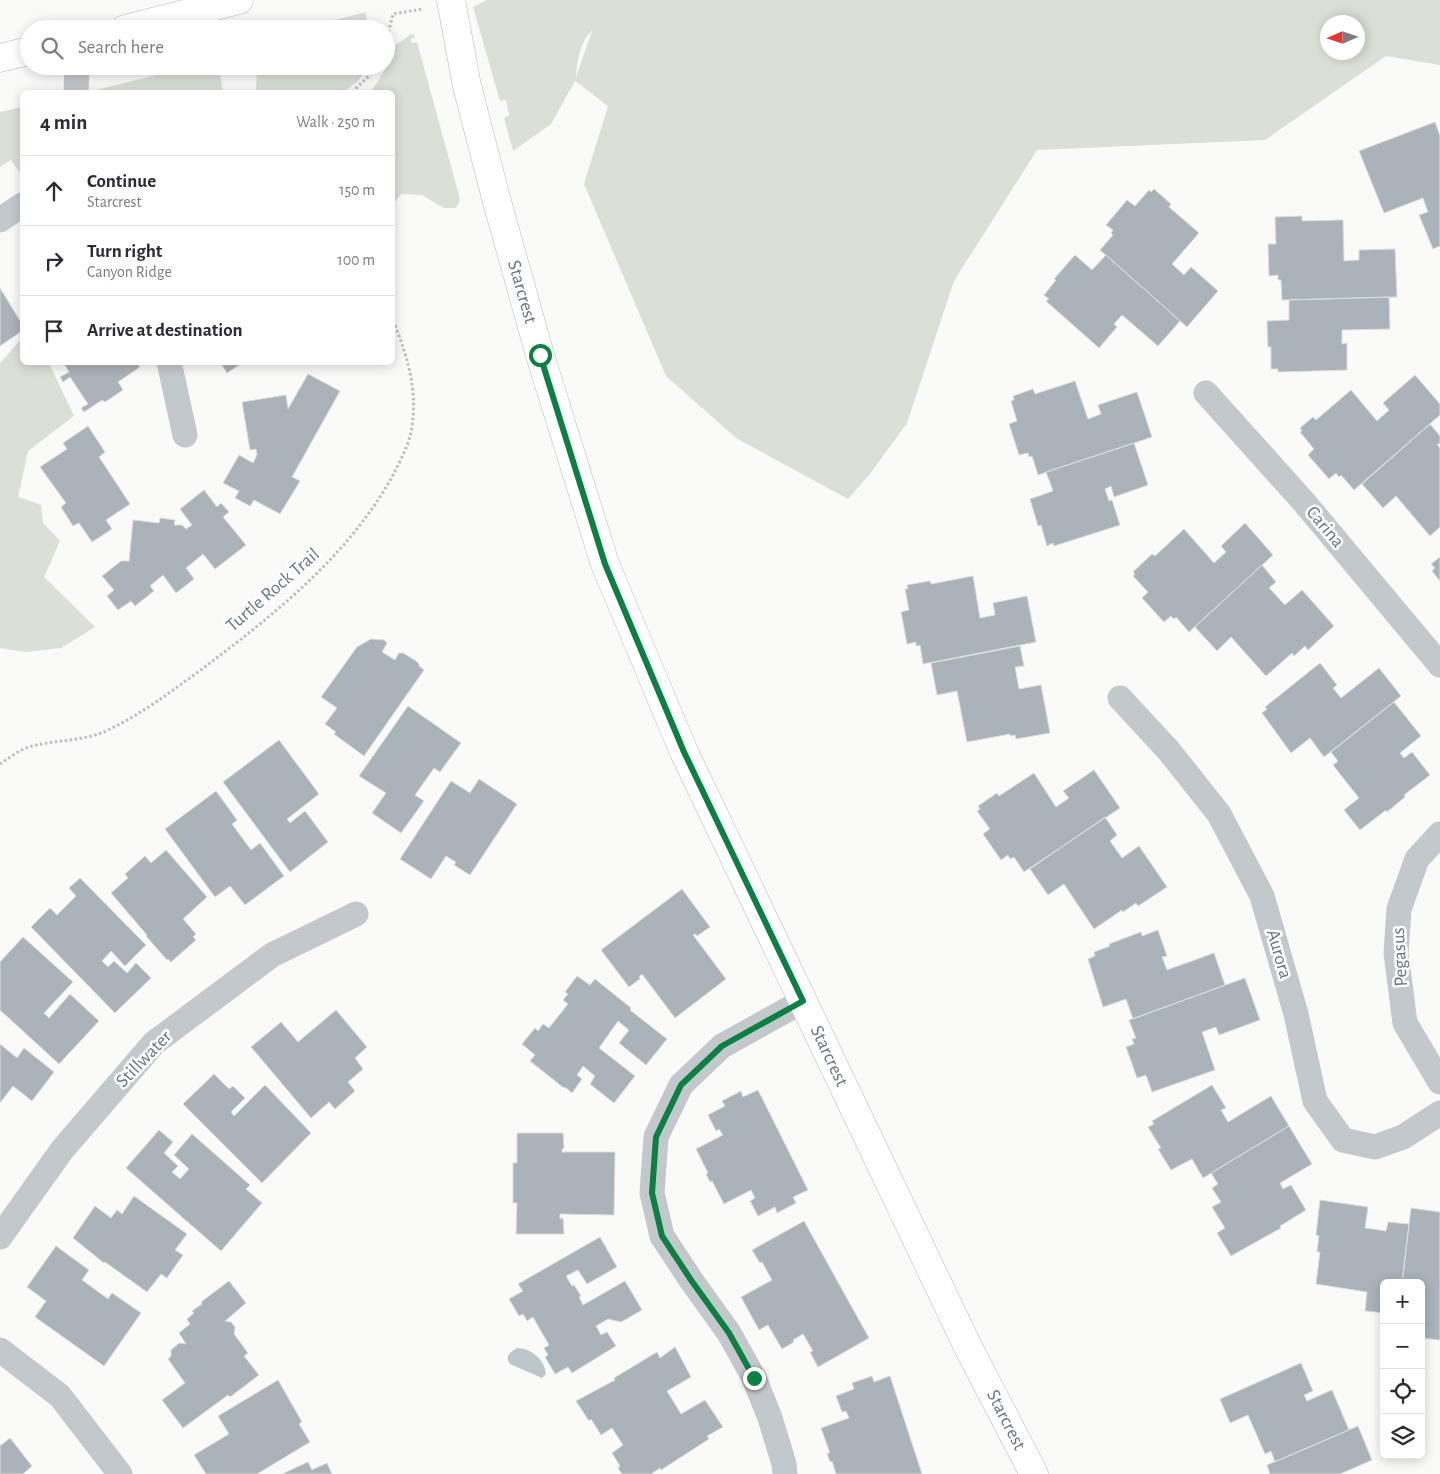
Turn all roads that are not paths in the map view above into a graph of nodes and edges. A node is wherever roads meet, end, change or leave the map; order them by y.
1 (239, 0) edge
2 (452, 2) edge
3 (160, 20) edge
4 (20, 53) edge
5 (0, 58) edge
6 (77, 75) edge
7 (76, 90) edge
8 (20, 206) edge
9 (0, 220) edge
10 (169, 365) edge
11 (1206, 393) dead end
12 (185, 435) dead end
13 (1440, 665) edge
14 (1120, 698) dead end
15 (1440, 834) edge
16 (356, 914) dead end
17 (803, 1001) junction
18 (1440, 1082) edge
19 (1440, 1113) edge
20 (0, 1237) edge
21 (0, 1350) edge
22 (120, 1474) edge
23 (785, 1474) edge
24 (1034, 1474) edge

1 - 3 street
2 - 17 street, Starcrest
4 - 5 street
6 - 7 street
8 - 9 street
10 - 12 street
11 - 13 street, Carina
14 - 19 street, Aurora
15 - 18 street, Pegasus
16 - 20 street, Stillwater
17 - 23 street
17 - 24 street, Starcrest
21 - 22 street

